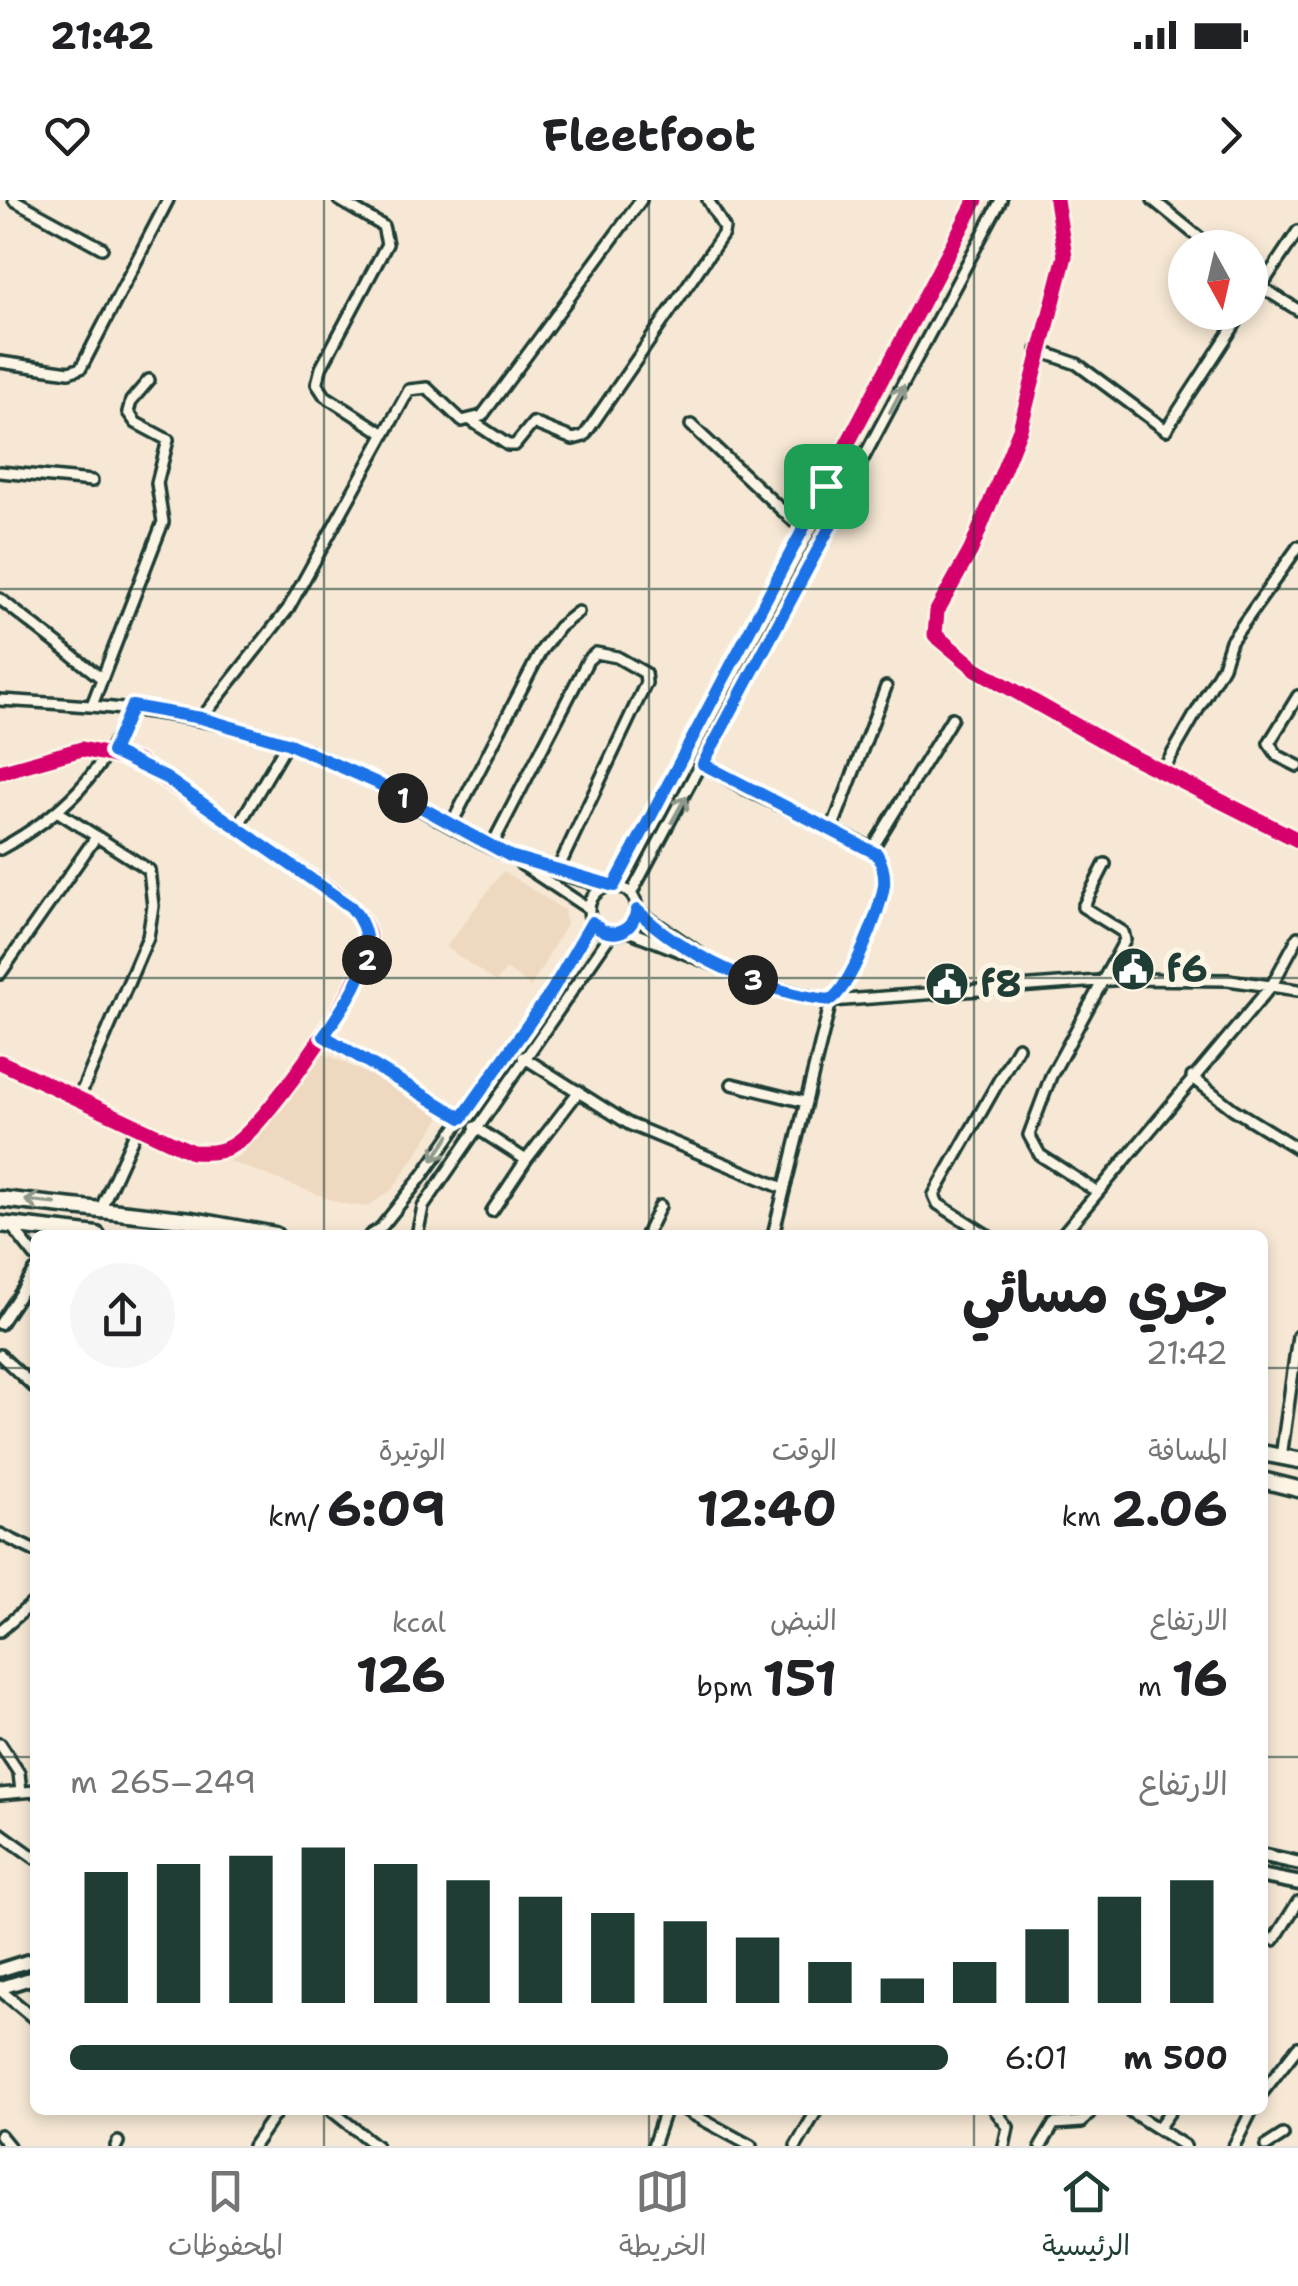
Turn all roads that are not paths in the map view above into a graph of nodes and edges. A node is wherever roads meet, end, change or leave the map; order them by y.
1 (14, 200) edge
2 (168, 200) edge
3 (340, 200) edge
4 (641, 200) edge
5 (708, 200) edge
6 (976, 200) edge
7 (1001, 200) edge
8 (1056, 200) edge
9 (1153, 200) edge
10 (1190, 230) edge
11 (1298, 231) edge
12 (102, 248) dead end
13 (1268, 275) edge
14 (1268, 292) edge
15 (1298, 310) edge
16 (1232, 330) edge
17 (1038, 350) junction
18 (0, 362) edge
19 (149, 380) dead end
20 (472, 421) junction
21 (691, 426) dead end
22 (384, 433) junction
23 (0, 472) edge
24 (92, 482) dead end
25 (826, 486) junction
26 (846, 497) junction
27 (802, 530) junction
28 (1298, 547) edge
29 (0, 599) edge
30 (578, 612) dead end
31 (100, 678) junction
32 (886, 686) dead end
33 (1298, 696) edge
34 (0, 700) edge
35 (92, 706) junction
36 (132, 706) junction
37 (201, 718) junction
38 (952, 718) dead end
39 (287, 743) junction
40 (112, 752) junction
41 (703, 764) junction
42 (1298, 766) edge
43 (0, 772) edge
44 (1162, 772) junction
45 (60, 813) junction
46 (451, 825) junction
47 (238, 826) junction
48 (832, 829) junction
49 (96, 837) junction
50 (1298, 840) edge
51 (492, 845) junction
52 (0, 849) edge
53 (872, 850) junction
54 (510, 856) junction
55 (1105, 864) dead end
56 (557, 871) junction
57 (610, 886) junction
58 (631, 894) junction
59 (589, 909) junction
60 (637, 910) junction
61 (592, 922) junction
62 (626, 930) junction
63 (612, 934) junction
64 (1298, 937) edge
65 (713, 962) junction
66 (0, 974) edge
67 (1102, 980) junction
68 (1272, 985) junction
69 (1298, 990) edge
70 (830, 1000) junction
71 (324, 1036) junction
72 (1018, 1047) dead end
73 (523, 1056) junction
74 (0, 1062) edge
75 (1192, 1077) junction
76 (732, 1084) dead end
77 (579, 1091) junction
78 (78, 1100) junction
79 (805, 1102) junction
80 (462, 1118) junction
81 (138, 1126) junction
82 (475, 1128) junction
83 (1298, 1148) edge
84 (526, 1160) junction
85 (423, 1175) junction
86 (438, 1185) junction
87 (784, 1188) junction
88 (1096, 1191) junction
89 (0, 1199) edge
90 (660, 1206) dead end
91 (102, 1208) junction
92 (492, 1211) dead end
93 (5, 1224) edge
94 (50, 1230) edge
95 (243, 1230) edge
96 (378, 1230) edge
97 (418, 1230) edge
98 (648, 1230) edge
99 (774, 1230) edge
100 (979, 1230) edge
101 (1066, 1230) edge
102 (30, 1251) edge
103 (30, 1279) edge
104 (0, 1324) edge
105 (1298, 1336) edge
106 (0, 1355) edge
107 (30, 1383) edge
108 (1268, 1454) edge
109 (1281, 1457) junction
110 (1298, 1460) edge
111 (1268, 1482) edge
112 (1298, 1489) edge
113 (2, 1538) edge
114 (30, 1549) edge
115 (30, 1605) edge
116 (0, 1631) edge
117 (0, 1744) edge
118 (30, 1791) edge
119 (21, 1792) junction
120 (0, 1794) edge
121 (0, 1833) edge
122 (30, 1854) edge
123 (1268, 1856) edge
124 (1298, 1863) edge
125 (1268, 1877) edge
126 (1298, 1884) edge
127 (1298, 1902) edge
128 (1274, 1940) dead end
129 (30, 1961) edge
130 (0, 1970) edge
131 (30, 1979) edge
132 (0, 1989) edge
133 (30, 2015) edge
134 (1298, 2047) edge
135 (1268, 2085) edge
136 (275, 2115) edge
137 (337, 2115) edge
138 (663, 2115) edge
139 (815, 2115) edge
140 (998, 2115) edge
141 (1088, 2115) edge
142 (1136, 2115) edge
143 (1168, 2115) edge
144 (1250, 2115) edge
145 (706, 2116) edge
146 (1158, 2128) junction
147 (0, 2135) edge
148 (1284, 2135) dead end
149 (9, 2146) edge
150 (253, 2146) edge
151 (376, 2146) edge
152 (653, 2146) edge
153 (751, 2146) edge
154 (796, 2146) edge
155 (1004, 2146) edge
156 (1041, 2146) edge
157 (1185, 2146) edge
158 (1234, 2146) edge
159 (1266, 2146) edge

1 - 12 street
2 - 18 street
3 - 22 street
4 - 20 street
5 - 20 street
6 - 25 street
26 -> 7 street
8 - 17 street
9 - 10 street
11 - 13 street
14 - 15 street
16 - 17 street
17 - 44 street
19 - 31 street
20 - 22 street
21 - 27 street
22 - 37 street
23 - 24 street
25 - 26 street
25 - 27 street
26 - 41 street
27 - 57 street
28 - 44 street
29 - 31 street
30 - 46 street
31 - 35 street
32 - 48 street
33 - 42 street
34 - 35 street
35 - 36 street
36 - 37 street
36 - 40 street
37 - 39 street
38 - 53 street
39 - 46 street
39 - 47 street
40 - 43 street
40 - 45 street
40 - 47 street
41 - 48 street
58 -> 41 street
44 - 50 street
45 - 49 street
45 - 52 street
46 - 51 street
47 - 71 street
48 - 53 street
49 - 66 street
49 - 78 street
51 - 54 street
51 - 56 street
53 - 70 street
54 - 56 street
54 - 59 street
55 - 67 street
56 - 57 street
57 - 58 street
57 - 59 street
58 - 60 street
59 - 61 street
60 - 62 street
60 - 65 street
61 - 63 street
61 - 80 street
62 - 63 street
62 - 65 street
63 - 73 street
64 - 68 street
65 - 70 street
67 - 68 street
67 - 70 street
67 - 88 street
68 - 69 street
68 - 75 street
70 - 79 street
71 - 80 street
71 - 81 street
72 - 100 street
73 - 77 street
73 - 82 street
74 - 78 street
75 - 83 street
75 - 88 street
76 - 79 street
77 - 84 street
77 - 87 street
78 - 81 street
79 - 87 street
80 -> 85 street
81 - 91 street
82 - 84 street
82 - 86 street
84 - 92 street
85 - 86 street
85 - 96 street
86 - 97 street
87 - 99 street
88 - 101 street
91 -> 89 highway
90 - 98 street
91 - 95 highway
93 - 94 highway
93 - 102 street
103 - 104 street
105 - 109 street
106 - 107 street
108 - 109 highway
109 - 110 highway
111 - 112 highway
113 - 114 street
115 - 116 street
117 - 119 street
118 - 119 street
119 - 120 street
121 - 122 street
123 - 124 main road
125 - 126 main road
127 - 128 street
129 - 130 main road
131 - 132 main road
132 - 133 street
134 - 135 street
136 - 150 street
137 - 151 street
138 - 152 street
139 - 154 street
140 - 155 street
141 - 156 street
142 - 146 street
143 - 146 street
144 - 158 street
145 - 153 street
146 - 157 street
147 - 149 street
148 - 159 street

